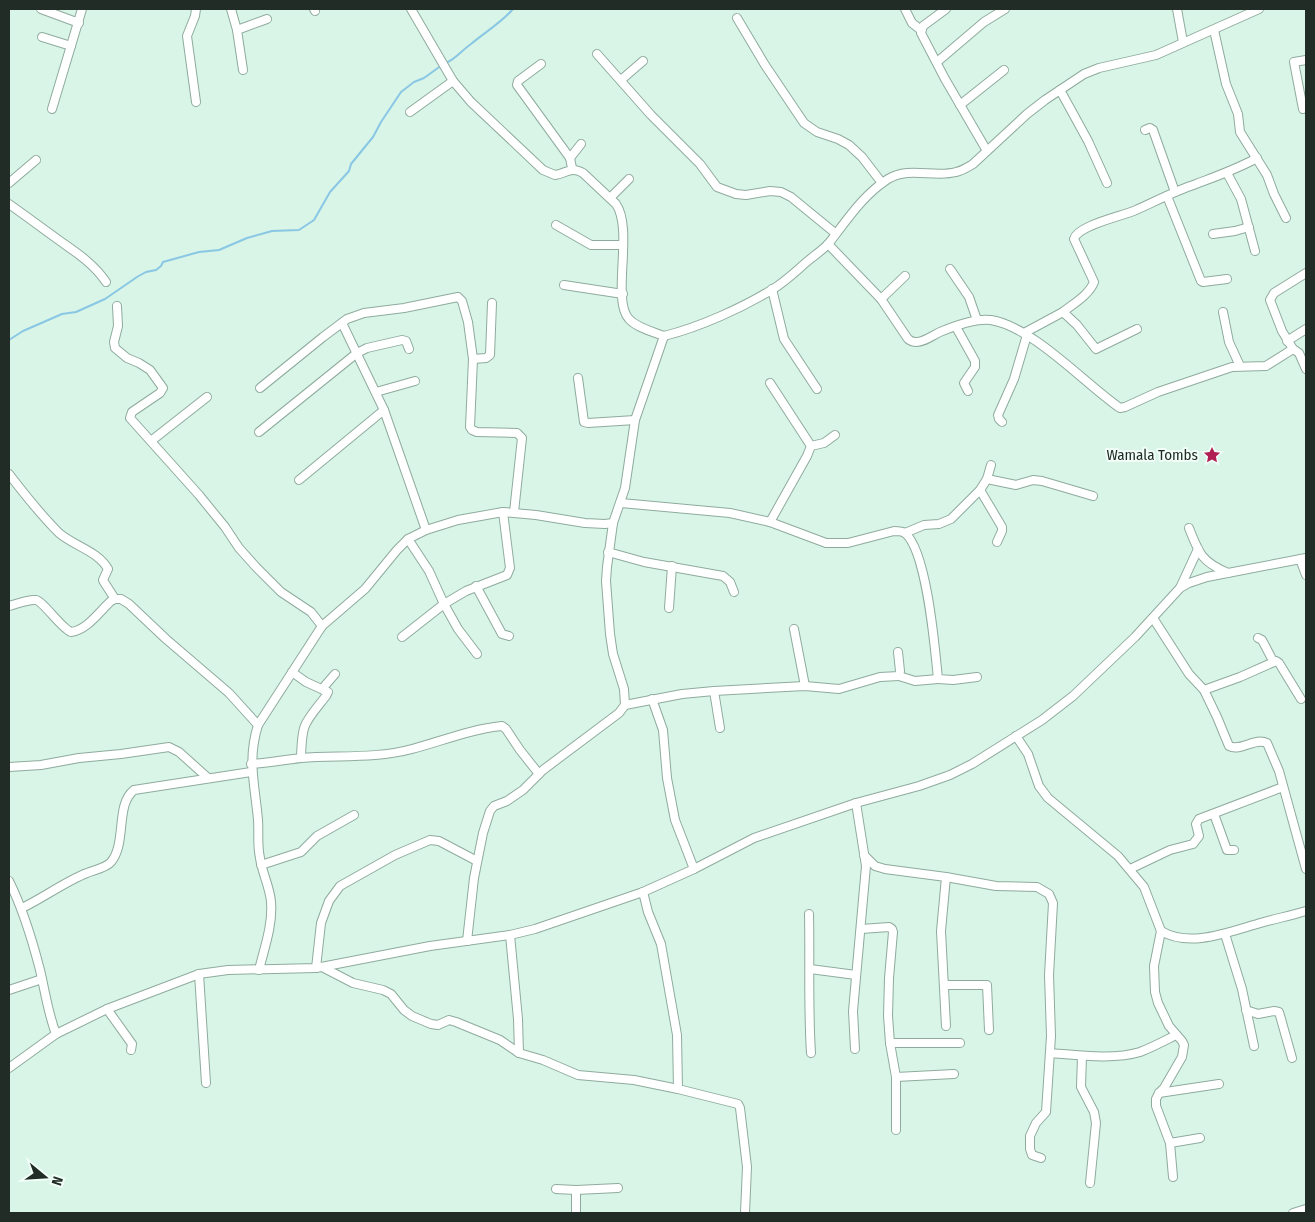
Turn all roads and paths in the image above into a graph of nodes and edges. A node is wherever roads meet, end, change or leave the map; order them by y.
1 (41, 9) edge
2 (82, 9) edge
3 (196, 9) edge
4 (232, 9) edge
5 (411, 9) edge
6 (905, 9) edge
7 (946, 9) edge
8 (1005, 9) edge
9 (1177, 9) edge
10 (1259, 9) edge
11 (737, 18) dead end
12 (267, 19) dead end
13 (79, 23) junction
14 (237, 30) junction
15 (920, 30) junction
16 (1214, 30) junction
17 (42, 37) dead end
18 (1183, 42) junction
19 (71, 46) junction
20 (597, 54) dead end
21 (1306, 60) edge
22 (643, 61) dead end
23 (937, 62) junction
24 (542, 64) dead end
25 (243, 70) dead end
26 (1004, 70) dead end
27 (621, 80) junction
28 (453, 81) junction
29 (1060, 90) junction
30 (196, 102) dead end
31 (960, 105) junction
32 (52, 109) dead end
33 (1303, 109) dead end
34 (410, 112) dead end
35 (1145, 130) dead end
36 (582, 144) dead end
37 (987, 151) junction
38 (570, 158) junction
39 (1257, 158) junction
40 (36, 160) dead end
41 (572, 168) junction
42 (1228, 173) junction
43 (629, 179) dead end
44 (9, 183) edge
45 (882, 183) junction
46 (1107, 183) dead end
47 (1175, 192) junction
48 (1167, 196) junction
49 (610, 198) junction
50 (9, 204) edge
51 (1286, 218) dead end
52 (556, 224) dead end
53 (1249, 227) junction
54 (835, 233) junction
55 (1213, 234) dead end
56 (828, 244) junction
57 (622, 245) junction
58 (1255, 251) dead end
59 (950, 269) dead end
60 (1306, 274) edge
61 (905, 276) dead end
62 (1227, 279) dead end
63 (106, 282) dead end
64 (564, 285) dead end
65 (772, 289) junction
66 (623, 294) junction
67 (881, 299) junction
68 (492, 303) dead end
69 (117, 306) dead end
70 (1063, 312) junction
71 (1223, 312) dead end
72 (977, 320) junction
73 (342, 323) junction
74 (956, 327) junction
75 (1306, 328) edge
76 (1137, 329) dead end
77 (1026, 334) junction
78 (664, 336) junction
79 (1287, 341) junction
80 (409, 349) dead end
81 (1293, 349) junction
82 (357, 352) junction
83 (473, 359) junction
84 (1240, 366) junction
85 (1306, 369) edge
86 (578, 378) dead end
87 (415, 382) dead end
88 (770, 383) dead end
89 (260, 388) dead end
90 (817, 389) dead end
91 (968, 391) dead end
92 (376, 392) junction
93 (207, 397) dead end
94 (384, 410) junction
95 (636, 420) junction
96 (1002, 422) dead end
97 (259, 432) dead end
98 (834, 435) dead end
99 (151, 441) junction
100 (811, 446) junction
101 (991, 465) dead end
102 (9, 474) edge
103 (987, 479) junction
104 (299, 480) dead end
105 (980, 490) junction
106 (1093, 496) dead end
107 (621, 503) junction
108 (503, 512) junction
109 (514, 512) junction
110 (770, 522) junction
111 (613, 523) junction
112 (1189, 528) dead end
113 (426, 530) junction
114 (905, 533) junction
115 (408, 539) junction
116 (997, 542) dead end
117 (1198, 549) junction
118 (608, 552) junction
119 (1303, 559) edge
120 (672, 566) junction
121 (1228, 573) junction
122 (1306, 575) edge
123 (476, 586) junction
124 (1180, 588) junction
125 (734, 592) dead end
126 (115, 599) junction
127 (444, 604) junction
128 (9, 606) edge
129 (669, 608) dead end
130 (1153, 618) junction
131 (322, 626) junction
132 (794, 629) dead end
133 (509, 636) dead end
134 (402, 637) dead end
135 (1258, 638) dead end
136 (898, 652) dead end
137 (477, 654) dead end
138 (1274, 661) junction
139 (292, 672) junction
140 (335, 674) dead end
141 (898, 676) junction
142 (978, 677) dead end
143 (938, 679) junction
144 (805, 686) junction
145 (322, 689) junction
146 (1204, 690) junction
147 (714, 691) junction
148 (652, 700) junction
149 (1301, 700) dead end
150 (625, 705) junction
151 (258, 725) junction
152 (720, 728) dead end
153 (1016, 736) junction
154 (301, 758) junction
155 (9, 767) edge
156 (251, 768) junction
157 (539, 774) junction
158 (208, 778) junction
159 (1283, 787) junction
160 (856, 803) junction
161 (1214, 814) junction
162 (354, 815) dead end
163 (1234, 850) dead end
164 (864, 856) junction
165 (477, 861) junction
166 (261, 865) junction
167 (1130, 869) junction
168 (1306, 869) edge
169 (694, 870) junction
170 (946, 877) junction
171 (9, 881) edge
172 (643, 892) junction
173 (22, 908) junction
174 (1306, 911) edge
175 (809, 914) dead end
176 (861, 929) junction
177 (1161, 932) junction
178 (1225, 934) junction
179 (510, 935) junction
180 (467, 941) junction
181 (319, 967) junction
182 (810, 969) junction
183 (259, 970) junction
184 (200, 974) junction
185 (856, 975) junction
186 (42, 979) junction
187 (944, 985) junction
188 (9, 990) edge
189 (107, 1009) junction
190 (1246, 1010) junction
191 (946, 1026) dead end
192 (990, 1030) dead end
193 (56, 1034) junction
194 (1176, 1035) junction
195 (890, 1043) junction
196 (960, 1043) dead end
197 (1254, 1046) dead end
198 (855, 1049) dead end
199 (131, 1050) dead end
200 (519, 1053) junction
201 (811, 1053) dead end
202 (1050, 1053) junction
203 (1082, 1056) junction
204 (1292, 1058) dead end
205 (9, 1068) edge
206 (954, 1074) dead end
207 (896, 1077) junction
208 (206, 1082) dead end
209 (1219, 1084) dead end
210 (678, 1089) junction
211 (1158, 1094) junction
212 (896, 1130) dead end
213 (1200, 1138) dead end
214 (1170, 1143) junction
215 (1041, 1158) dead end
216 (1173, 1177) dead end
217 (1090, 1183) dead end
218 (618, 1188) dead end
219 (556, 1189) dead end
220 (576, 1190) junction
221 (1306, 1209) edge
222 (576, 1213) edge
223 (745, 1213) edge
224 (1293, 1213) edge

1 - 13 street
2 - 13 street
3 - 30 street
4 - 14 street
5 - 28 street
6 - 15 street
7 - 15 street
8 - 23 street
9 - 18 street
10 - 16 street
11 - 45 street
12 - 14 street
13 - 19 street
14 - 25 street
15 - 23 street
16 - 18 street
16 - 39 street
17 - 19 street
18 - 29 street
19 - 32 street
20 - 27 street
21 - 33 street
22 - 27 street
23 - 31 street
24 - 38 street
26 - 31 street
27 - 54 street
28 - 34 street
28 - 41 street
29 - 37 street
29 - 46 street
31 - 37 street
35 - 47 street
36 - 38 street
37 - 45 street
38 - 41 street
39 - 42 street
39 - 51 street
40 - 44 street
41 - 49 street
42 - 47 street
42 - 53 street
43 - 49 street
45 - 54 street
47 - 48 street
48 - 62 street
48 - 70 street
49 - 57 street
50 - 63 street
52 - 57 street
53 - 55 street
53 - 58 street
54 - 56 street
56 - 65 street
56 - 67 street
57 - 66 street
59 - 72 street
60 - 79 street
61 - 67 street
64 - 66 street
65 - 78 street
65 - 90 street
66 - 78 street
67 - 74 street
68 - 83 street
69 - 99 street
70 - 76 street
70 - 77 street
71 - 84 street
72 - 74 street
72 - 77 street
73 - 82 street
73 - 83 street
73 - 89 street
74 - 91 street
75 - 79 street
77 - 84 street
77 - 96 street
78 - 95 street
79 - 81 street
80 - 82 street
81 - 84 street
81 - 85 street
82 - 92 street
82 - 97 street
83 - 109 street
86 - 95 street
87 - 92 street
88 - 100 street
92 - 94 street
93 - 99 street
94 - 104 street
94 - 113 street
95 - 107 street
98 - 100 street
99 - 131 street
100 - 110 street
101 - 103 street
102 - 126 street
103 - 105 street
103 - 106 street
105 - 114 street
105 - 116 street
107 - 110 street
107 - 111 street
108 - 109 street
108 - 113 street
108 - 123 street
109 - 111 street
110 - 114 street
111 - 118 street
112 - 117 street
113 - 115 street
114 - 143 street
115 - 127 street
115 - 131 street
117 - 121 street
117 - 124 street
118 - 120 street
118 - 150 street
119 - 121 street
119 - 122 street
120 - 125 street
120 - 129 street
121 - 124 street
123 - 127 street
123 - 133 street
124 - 130 street
126 - 128 street
126 - 151 street
127 - 134 street
127 - 137 street
130 - 146 street
130 - 153 street
131 - 139 street
132 - 144 street
135 - 138 street
136 - 141 street
138 - 146 street
138 - 149 street
139 - 145 street
139 - 151 street
140 - 145 street
141 - 143 street
141 - 144 street
142 - 143 street
144 - 147 street
145 - 154 street
146 - 159 street
147 - 148 street
147 - 152 street
148 - 150 street
148 - 169 street
150 - 157 street
151 - 156 street
153 - 160 street
153 - 167 street
154 - 156 street
154 - 157 street
155 - 158 street
156 - 158 street
156 - 166 street
157 - 165 street
158 - 173 street
159 - 161 street
159 - 168 street
160 - 164 street
160 - 169 street
161 - 163 street
161 - 167 street
162 - 166 street
164 - 170 street
164 - 176 street
165 - 180 street
165 - 181 street
166 - 183 street
167 - 177 street
169 - 172 street
170 - 187 street
170 - 202 street
171 - 173 street
172 - 179 street
172 - 210 street
173 - 186 street
174 - 178 street
175 - 182 street
176 - 185 street
176 - 195 street
177 - 178 street
177 - 194 street
178 - 190 street
179 - 180 street
179 - 200 street
180 - 181 street
181 - 183 street
181 - 200 street
182 - 185 street
182 - 201 street
183 - 184 street
184 - 189 street
184 - 208 street
185 - 198 street
186 - 188 street
186 - 193 street
187 - 191 street
187 - 192 street
189 - 193 street
189 - 199 street
190 - 197 street
190 - 204 street
193 - 205 street
194 - 203 street
194 - 211 street
195 - 196 street
195 - 207 street
200 - 210 street
202 - 203 street
202 - 215 street
203 - 217 street
206 - 207 street
207 - 212 street
209 - 211 street
210 - 223 street
211 - 214 street
213 - 214 street
214 - 216 street
218 - 220 street
219 - 220 street
220 - 222 street
221 - 224 street

